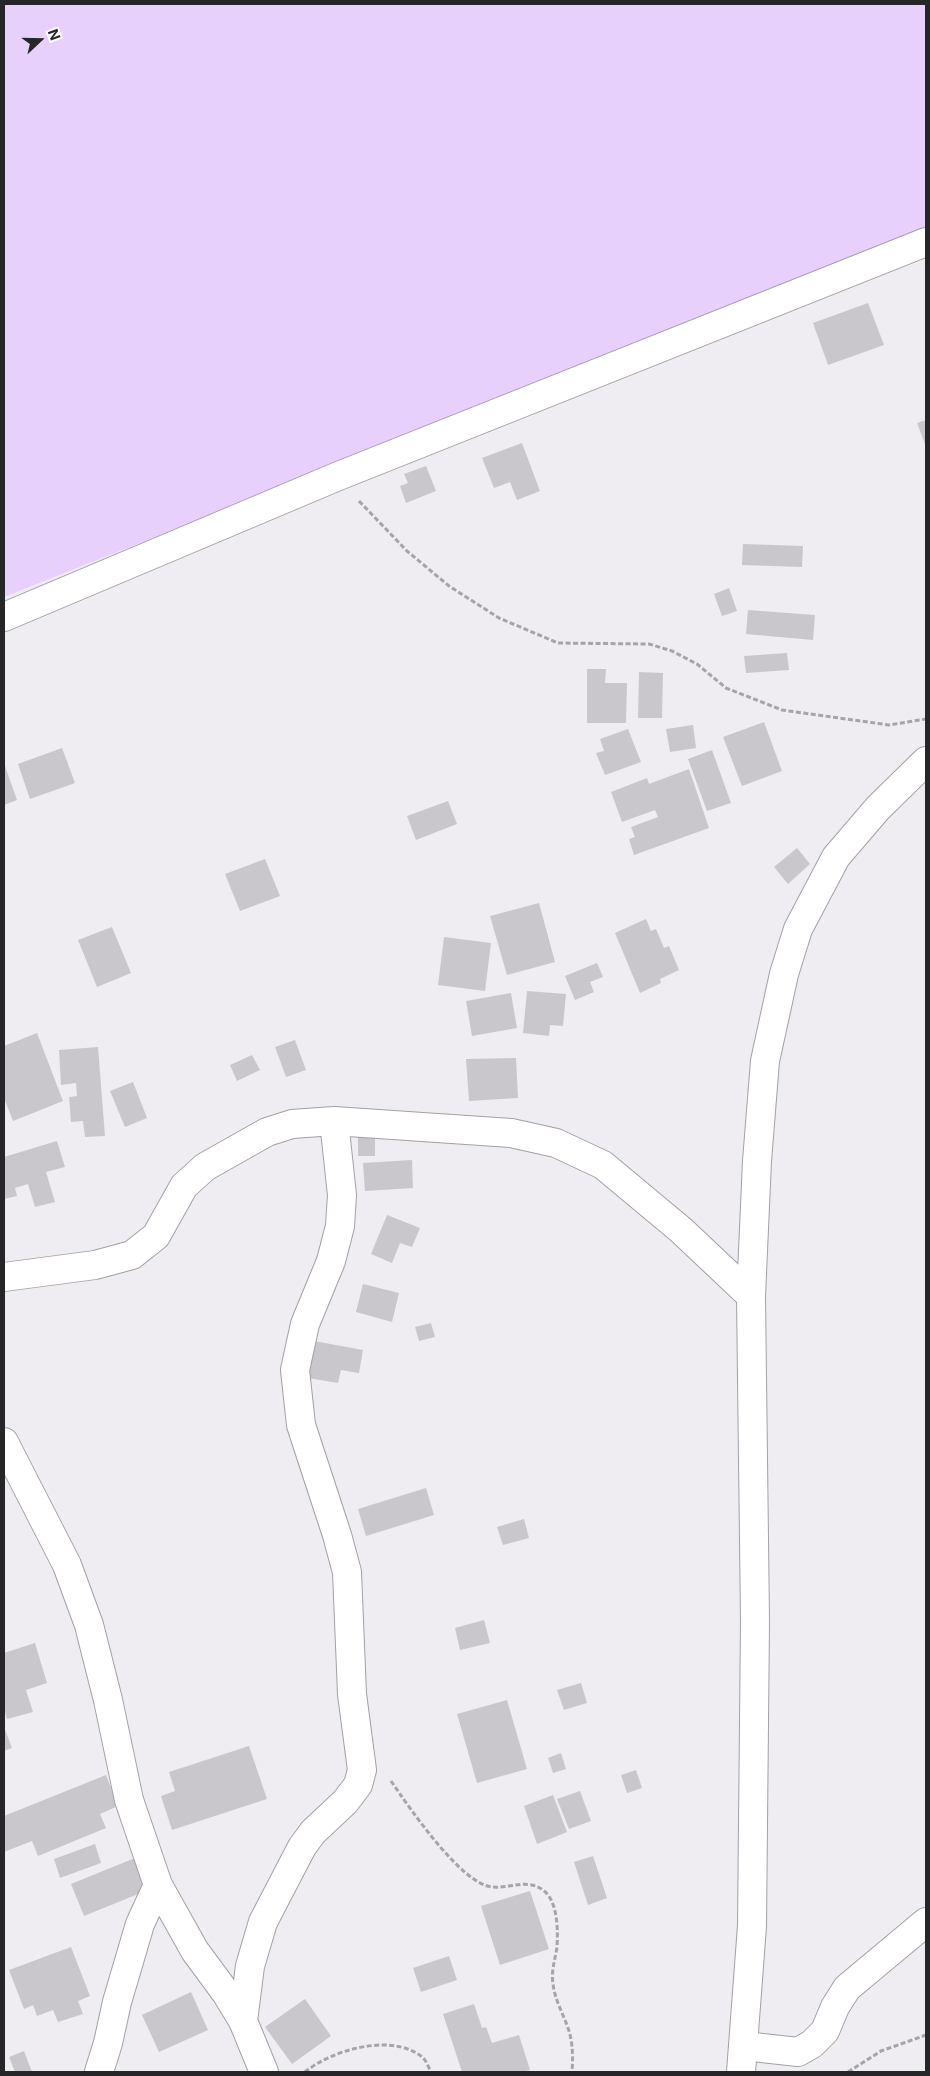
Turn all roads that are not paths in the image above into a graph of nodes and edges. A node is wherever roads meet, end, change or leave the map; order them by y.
1 (926, 242) edge
2 (4, 617) edge
3 (926, 760) edge
4 (334, 1121) junction
5 (4, 1277) edge
6 (750, 1296) junction
7 (4, 1442) edge
8 (158, 1886) junction
9 (926, 1922) edge
10 (243, 2021) junction
11 (742, 2059) edge
12 (99, 2072) edge
13 (264, 2072) edge

1 - 2 street
3 - 6 street
4 - 5 street
4 - 6 street
4 - 10 street
6 - 11 street
7 - 8 street
8 - 10 street
8 - 12 street
9 - 11 street
10 - 13 street

